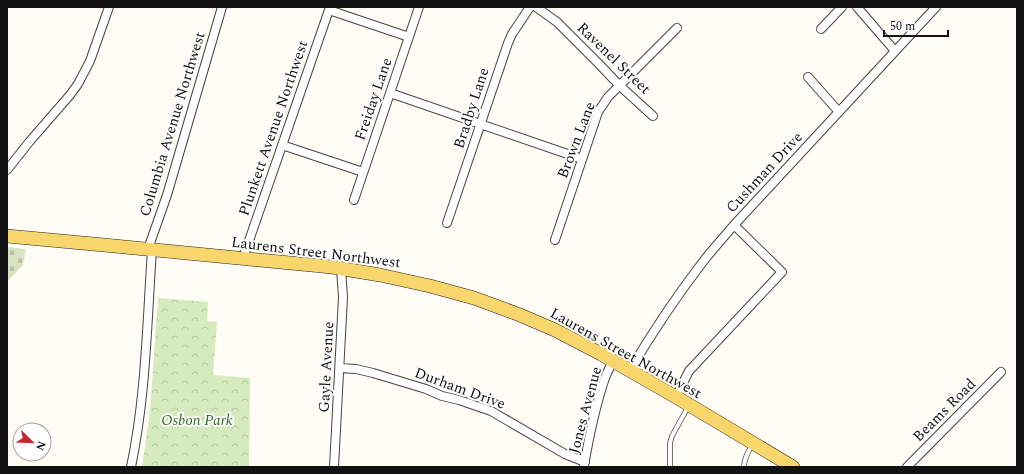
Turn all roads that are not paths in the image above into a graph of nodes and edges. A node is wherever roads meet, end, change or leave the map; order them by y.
1 (109, 7) edge
2 (222, 7) edge
3 (419, 7) edge
4 (530, 7) edge
5 (536, 7) edge
6 (842, 7) edge
7 (858, 7) edge
8 (936, 7) edge
9 (329, 8) edge
10 (677, 28) dead end
11 (821, 29) dead end
12 (409, 37) junction
13 (895, 51) junction
14 (808, 77) dead end
15 (620, 86) junction
16 (390, 93) junction
17 (839, 112) junction
18 (653, 116) dead end
19 (481, 124) junction
20 (282, 145) junction
21 (582, 159) junction
22 (7, 170) edge
23 (363, 172) junction
24 (354, 200) dead end
25 (447, 223) dead end
26 (734, 225) junction
27 (7, 236) edge
28 (555, 240) dead end
29 (150, 250) junction
30 (243, 258) junction
31 (341, 269) junction
32 (613, 361) junction
33 (340, 368) junction
34 (630, 370) junction
35 (1001, 372) dead end
36 (676, 397) junction
37 (689, 405) junction
38 (753, 443) junction
39 (584, 464) edge
40 (131, 467) edge
41 (334, 467) edge
42 (670, 467) edge
43 (744, 467) edge
44 (793, 467) edge
45 (907, 467) edge

1 - 22 street
2 - 29 street, Columbia Avenue Northwest
3 - 12 street, Freiday Lane
4 - 19 street, Bradby Lane
5 - 15 street, Ravenel Street
6 - 11 street
7 - 13 street
8 - 13 street, Cushman Drive
9 - 12 street
9 - 20 street, Plunkett Avenue Northwest
10 - 15 street, Brown Lane
12 - 16 street, Freiday Lane
13 - 17 street, Cushman Drive
14 - 17 street
15 - 18 street, Ravenel Street
15 - 21 street, Brown Lane
16 - 19 street
16 - 23 street, Freiday Lane
17 - 26 street, Cushman Drive
19 - 21 street
19 - 25 street, Bradby Lane
20 - 23 street
20 - 30 street, Plunkett Avenue Northwest
21 - 28 street, Brown Lane
23 - 24 street, Freiday Lane
26 - 34 street, Cushman Drive
26 - 36 street
27 - 29 main road, Laurens Street Northwest
29 - 30 main road, Laurens Street Northwest
29 - 40 street, Columbia Avenue Northwest
30 - 31 main road, Laurens Street Northwest
31 - 32 main road, Laurens Street Northwest
31 - 33 street, Gayle Avenue
32 - 34 main road, Laurens Street Northwest
32 - 39 street, Jones Avenue
33 - 39 street, Durham Drive
33 - 41 street, Gayle Avenue
34 - 36 main road, Laurens Street Northwest
35 - 45 street, Beams Road
36 - 37 main road, Laurens Street Northwest
37 - 38 main road, Laurens Street Northwest
37 - 42 lane
38 - 43 lane
38 - 44 main road, Laurens Street Northwest

